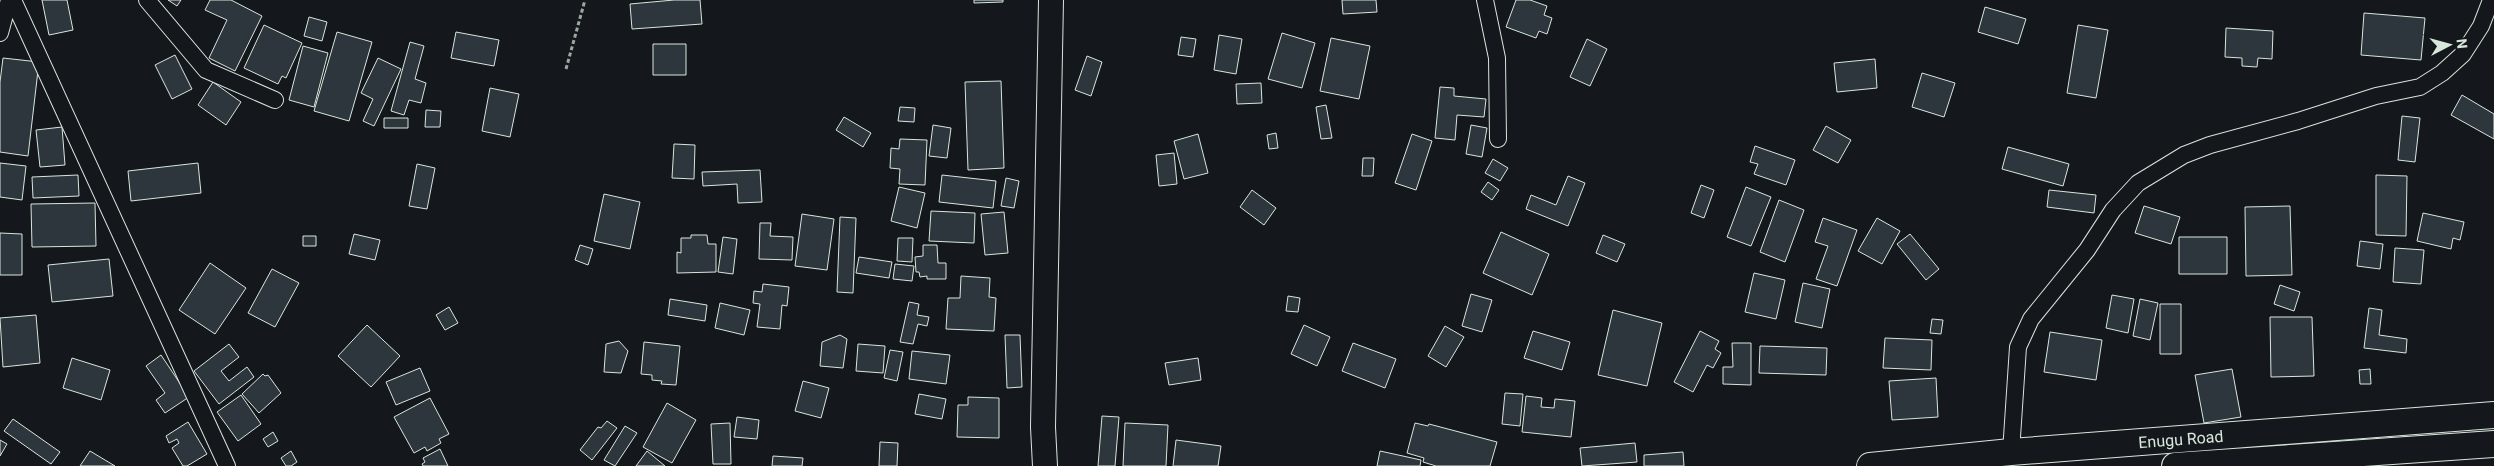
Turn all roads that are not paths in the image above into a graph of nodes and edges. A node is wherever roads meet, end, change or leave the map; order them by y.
1 (9, 0) edge
2 (13, 0) edge
3 (147, 0) edge
4 (1051, 0) edge
5 (1485, 0) edge
6 (2491, 0) edge
7 (0, 33) edge
8 (276, 100) dead end
9 (1498, 139) dead end
10 (2494, 415) edge
11 (2494, 444) edge
12 (2011, 452) junction
13 (2400, 459) edge
14 (227, 466) edge
15 (1045, 466) edge
16 (1870, 466) edge
17 (2175, 466) edge

1 - 7 street
2 - 14 street
3 - 8 street
4 - 15 street
5 - 9 street
6 - 12 street
10 - 12 main road, Enugu Road
11 - 13 main road
12 - 16 main road, Enugu Road
13 - 17 main road

